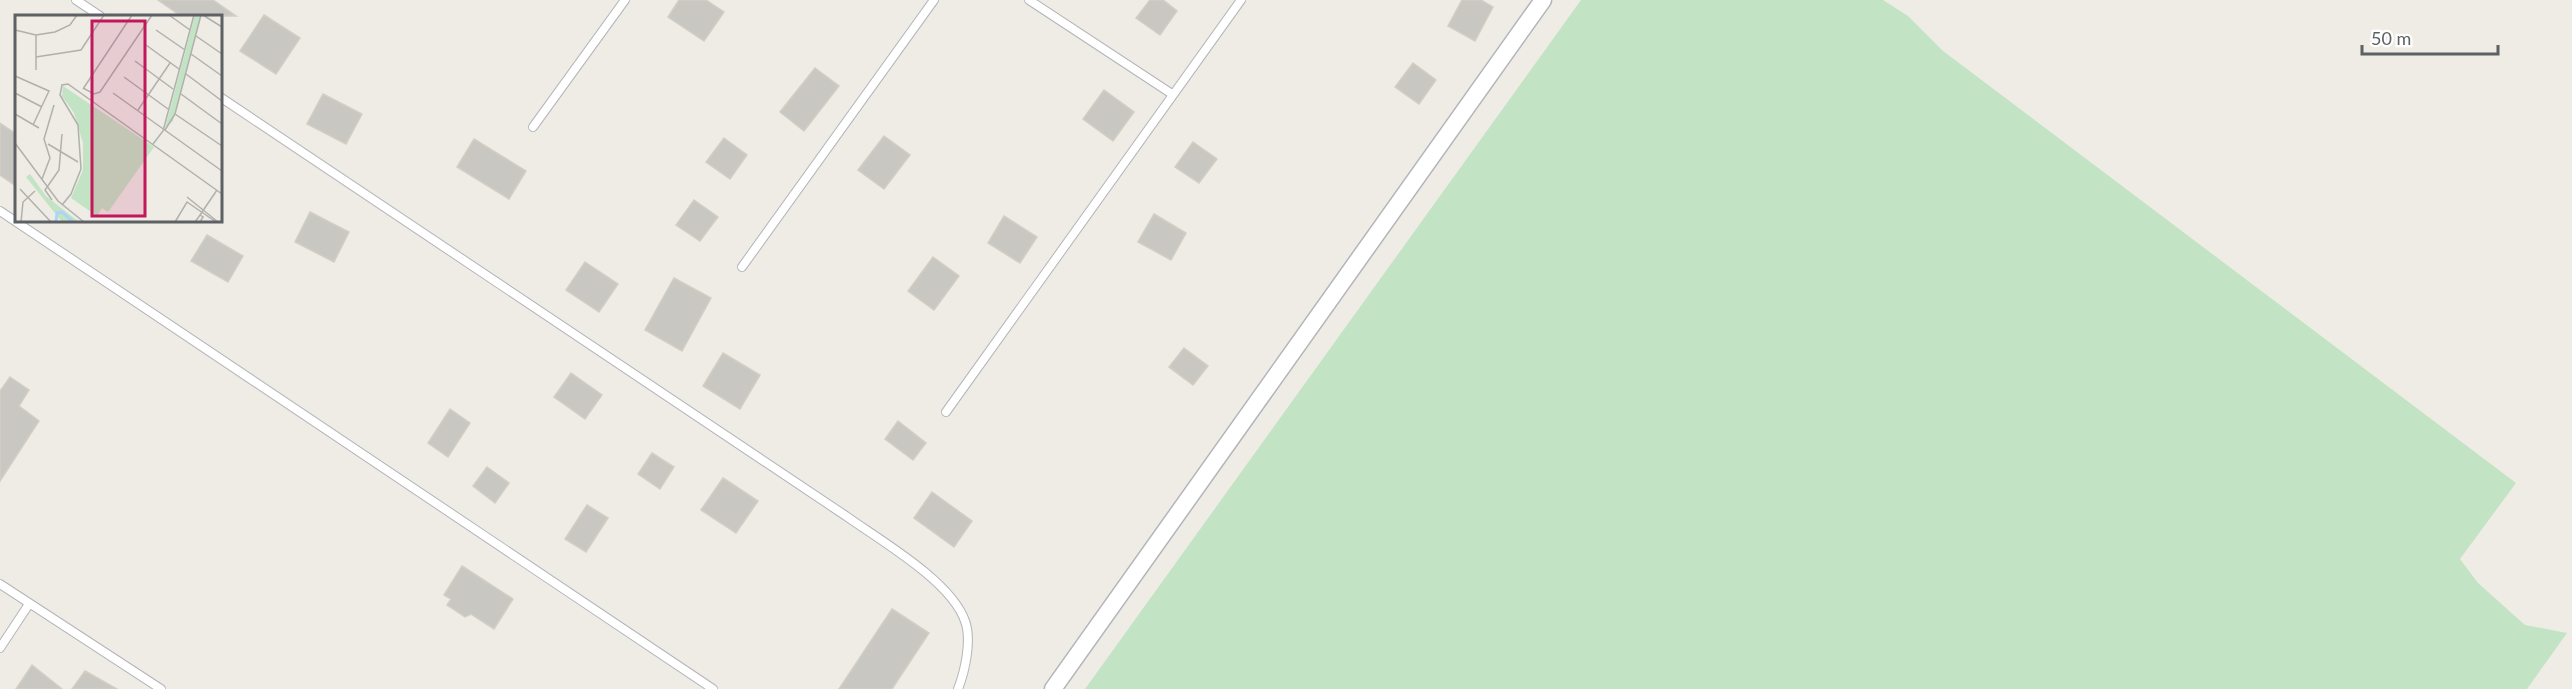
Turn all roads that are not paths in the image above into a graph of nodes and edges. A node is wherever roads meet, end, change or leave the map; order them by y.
1 (76, 0) edge
2 (625, 0) edge
3 (934, 0) edge
4 (1029, 0) edge
5 (1241, 0) edge
6 (1543, 0) edge
7 (98, 15) edge
8 (1172, 94) junction
9 (222, 98) edge
10 (533, 127) dead end
11 (0, 211) edge
12 (15, 221) edge
13 (16, 222) edge
14 (742, 267) dead end
15 (946, 412) dead end
16 (0, 584) edge
17 (30, 604) junction
18 (0, 648) edge
19 (161, 689) edge
20 (713, 689) edge
21 (958, 689) edge
22 (1053, 689) edge

1 - 7 lane
2 - 10 lane
3 - 14 lane
4 - 8 lane
5 - 8 lane
6 - 22 street
8 - 15 lane
9 - 21 lane
11 - 12 lane
13 - 20 lane
16 - 17 lane
17 - 18 lane
17 - 19 lane

